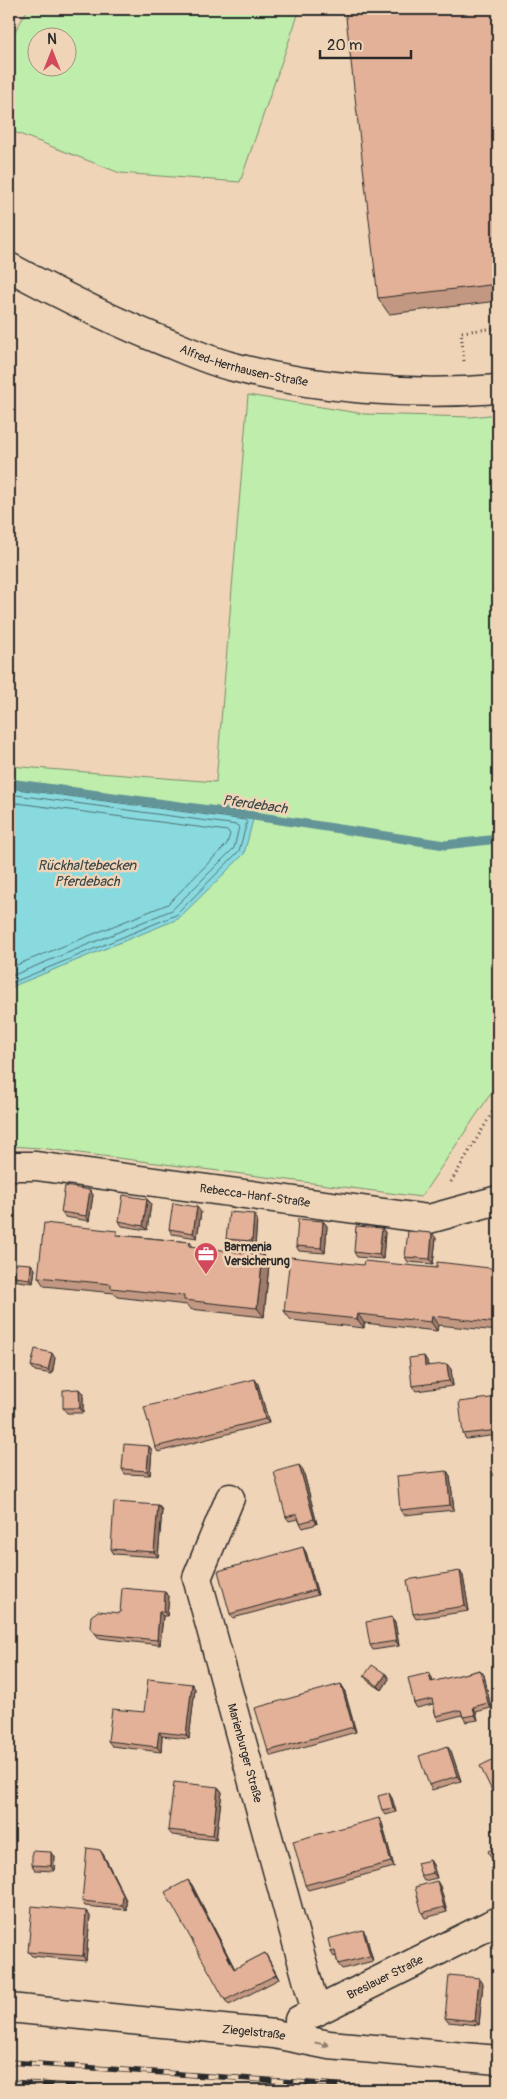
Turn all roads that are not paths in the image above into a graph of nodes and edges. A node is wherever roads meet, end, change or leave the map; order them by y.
1 (9, 267) edge
2 (498, 389) edge
3 (9, 1166) edge
4 (498, 1200) edge
5 (230, 1498) dead end
6 (498, 1921) edge
7 (9, 2008) edge
8 (316, 2012) junction
9 (274, 2034) junction
10 (498, 2060) edge

1 - 2 street, Alfred-Herrhausen-Straße
3 - 4 street, Rebecca-Hanf-Straße
5 - 8 street, Marienburger Straße
6 - 8 street, Breslauer Straße
7 - 9 street, Ziegelstraße
8 - 9 street, Breslauer Straße
9 -> 10 street, Ziegelstraße

